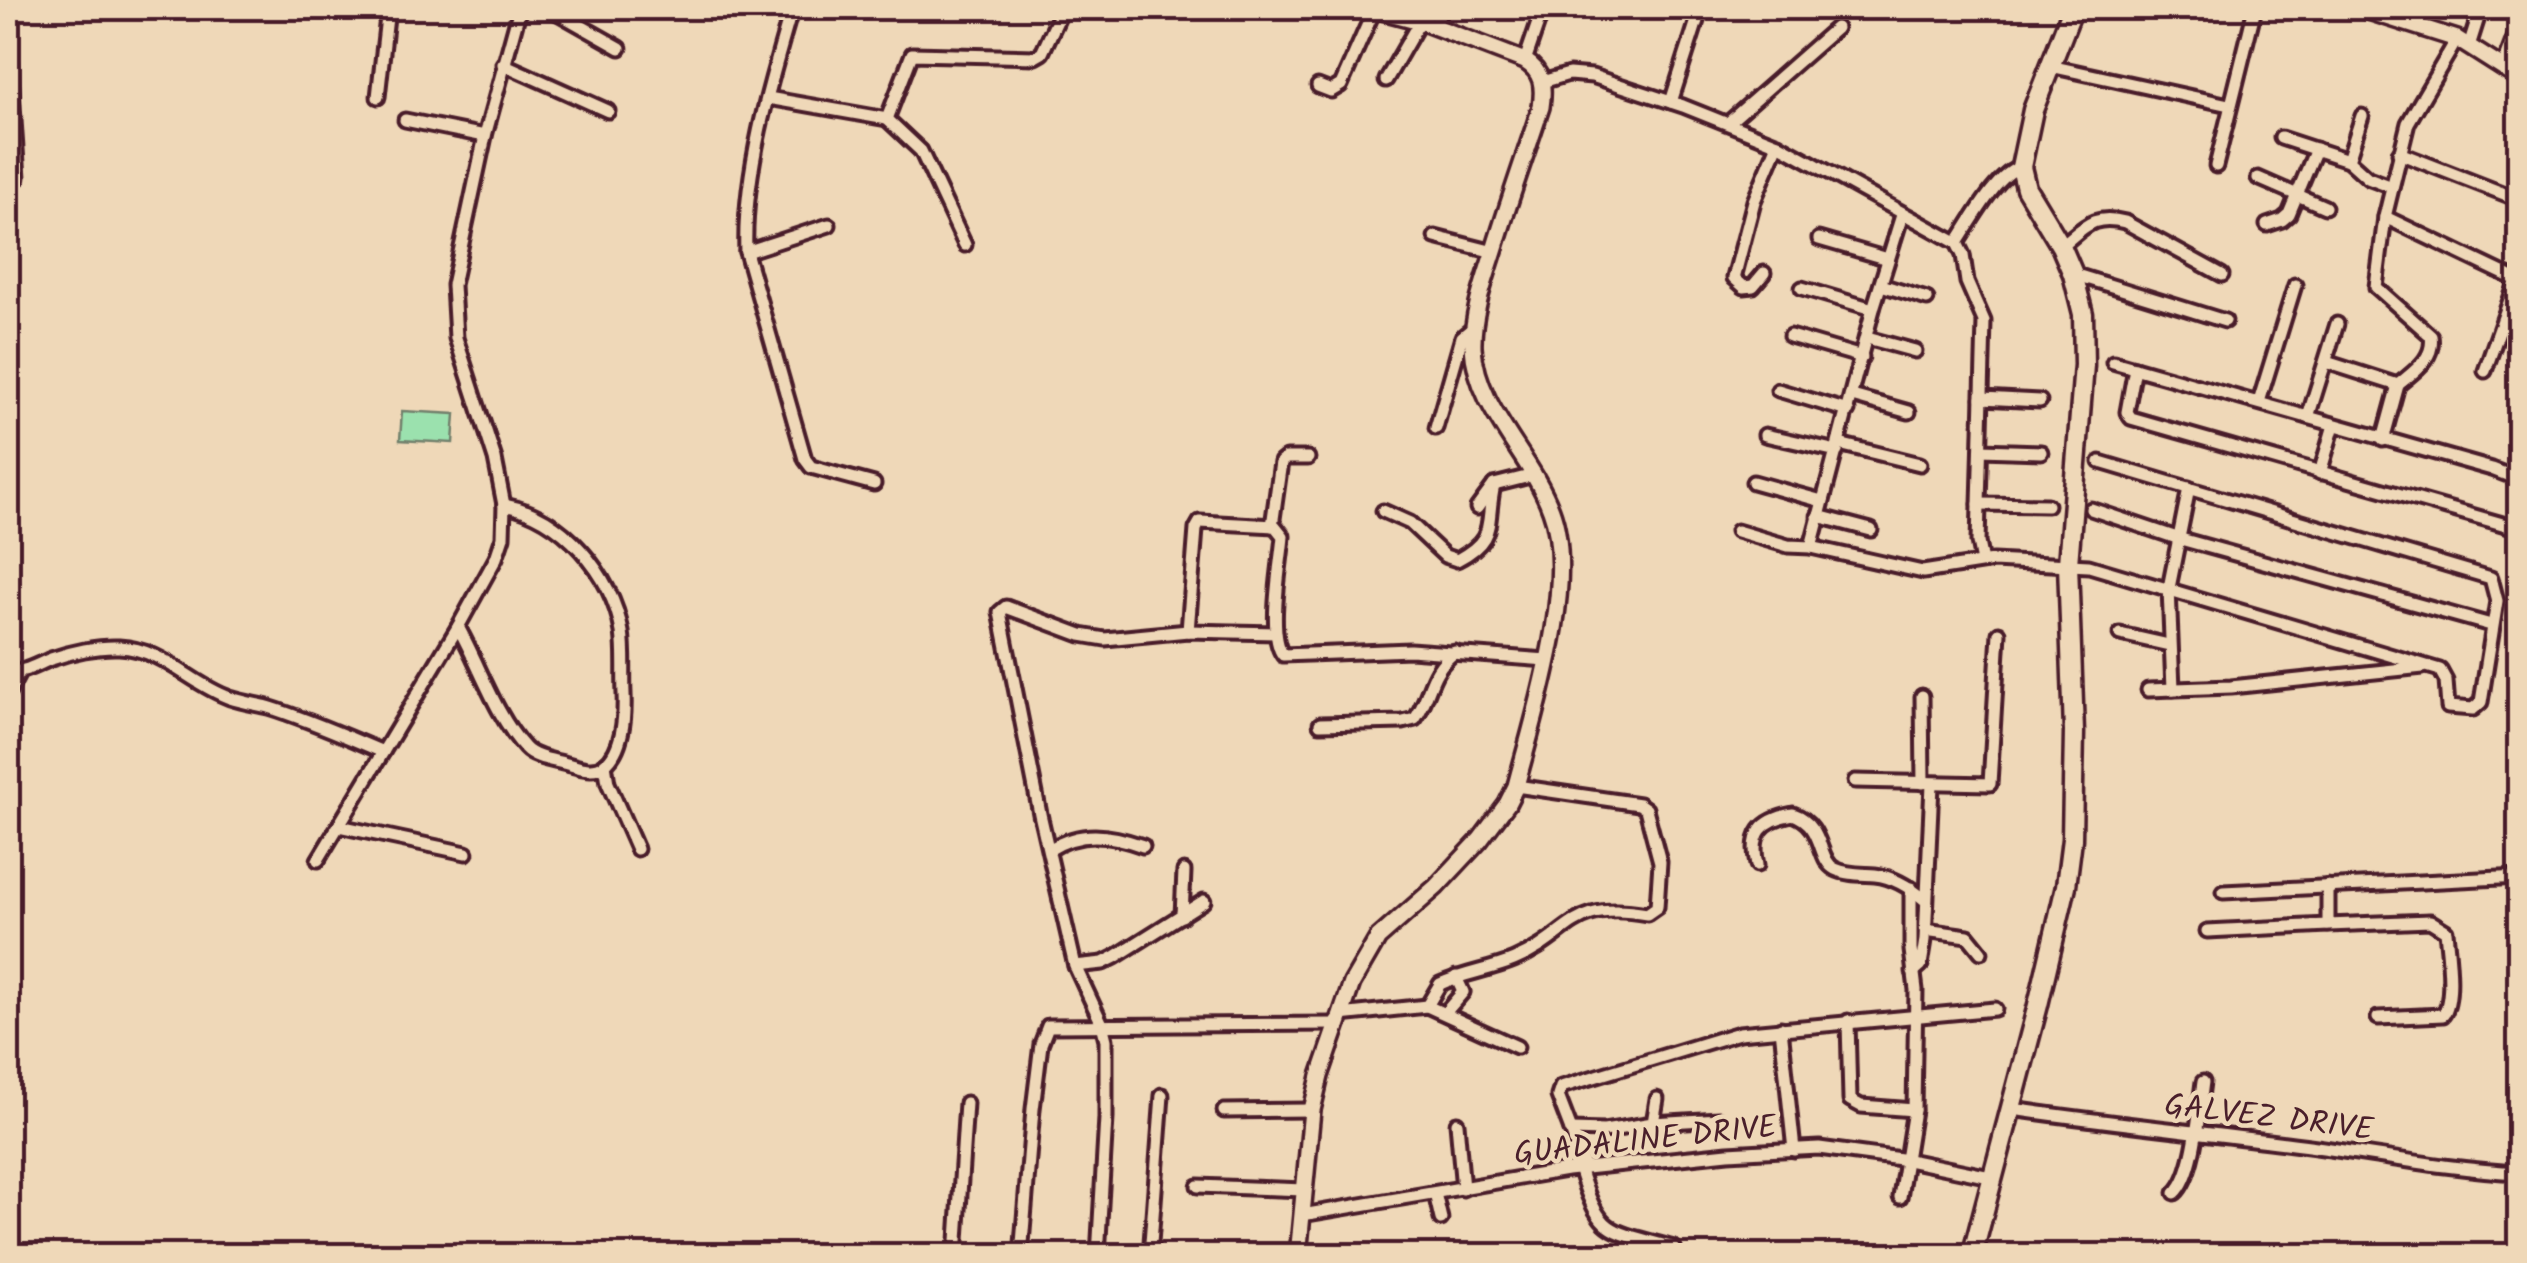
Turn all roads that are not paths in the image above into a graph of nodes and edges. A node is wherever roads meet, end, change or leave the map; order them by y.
1 (388, 8) edge
2 (520, 8) edge
3 (549, 8) edge
4 (792, 8) edge
5 (1063, 8) edge
6 (1373, 8) edge
7 (1442, 8) edge
8 (1543, 8) edge
9 (1700, 8) edge
10 (2255, 8) edge
11 (2358, 8) edge
12 (2481, 8) edge
13 (2065, 13) edge
14 (2401, 13) edge
15 (2520, 23) edge
16 (1427, 24) junction
17 (1836, 28) dead end
18 (8, 32) edge
19 (2463, 42) junction
20 (620, 48) dead end
21 (1525, 61) junction
22 (503, 64) junction
23 (2050, 66) junction
24 (2503, 67) junction
25 (2520, 79) edge
26 (1386, 80) dead end
27 (1542, 82) junction
28 (1318, 86) dead end
29 (378, 97) dead end
30 (768, 98) junction
31 (1670, 102) junction
32 (2229, 105) junction
33 (608, 111) dead end
34 (2362, 116) dead end
35 (887, 119) junction
36 (405, 120) dead end
37 (1728, 123) junction
38 (485, 136) junction
39 (2281, 138) dead end
40 (1778, 144) junction
41 (2316, 149) junction
42 (2399, 153) junction
43 (2348, 160) junction
44 (2216, 166) dead end
45 (2022, 167) junction
46 (18, 178) dead end
47 (2258, 178) dead end
48 (2392, 187) junction
49 (2297, 194) junction
50 (2520, 200) edge
51 (2325, 207) dead end
52 (1902, 215) junction
53 (2385, 217) junction
54 (830, 224) dead end
55 (2267, 225) dead end
56 (1435, 237) dead end
57 (1819, 239) dead end
58 (1957, 243) junction
59 (966, 245) dead end
60 (2061, 246) junction
61 (746, 252) junction
62 (1494, 252) junction
63 (1888, 259) junction
64 (1764, 273) dead end
65 (2073, 274) junction
66 (2222, 275) dead end
67 (1882, 286) junction
68 (2295, 286) dead end
69 (1802, 288) dead end
70 (1927, 299) dead end
71 (1873, 309) junction
72 (2225, 320) dead end
73 (2337, 324) dead end
74 (1473, 328) junction
75 (1790, 336) dead end
76 (1867, 338) junction
77 (1915, 351) dead end
78 (1862, 357) junction
79 (2113, 362) dead end
80 (2326, 362) junction
81 (2136, 368) junction
82 (2485, 371) dead end
83 (2398, 385) junction
84 (1778, 390) dead end
85 (1852, 396) junction
86 (1982, 398) junction
87 (2040, 401) dead end
88 (2259, 402) junction
89 (1848, 411) junction
90 (1909, 412) dead end
91 (2308, 417) junction
92 (2334, 425) junction
93 (1436, 428) dead end
94 (1765, 435) dead end
95 (2383, 440) junction
96 (1838, 448) junction
97 (1980, 450) junction
98 (2040, 452) dead end
99 (1308, 458) dead end
100 (2100, 462) dead end
101 (1920, 464) dead end
102 (2320, 473) junction
103 (1534, 475) junction
104 (1752, 482) dead end
105 (874, 484) dead end
106 (2520, 484) edge
107 (1494, 485) junction
108 (2190, 488) junction
109 (1822, 501) junction
110 (1980, 504) junction
111 (504, 505) junction
112 (2047, 506) dead end
113 (1478, 508) dead end
114 (2092, 509) dead end
115 (1382, 511) dead end
116 (1818, 516) junction
117 (1272, 526) junction
118 (2520, 529) edge
119 (1871, 530) dead end
120 (1737, 531) dead end
121 (2177, 538) junction
122 (1811, 547) junction
123 (1982, 562) junction
124 (2068, 564) junction
125 (2169, 588) junction
126 (2491, 626) junction
127 (458, 627) junction
128 (1188, 631) junction
129 (1276, 633) junction
130 (2000, 634) dead end
131 (2120, 634) dead end
132 (2169, 645) junction
133 (1455, 652) junction
134 (1547, 660) junction
135 (2428, 667) junction
136 (13, 672) edge
137 (2173, 689) junction
138 (2148, 690) dead end
139 (8, 694) edge
140 (1922, 696) dead end
141 (1320, 724) dead end
142 (383, 752) junction
143 (605, 764) junction
144 (1855, 781) dead end
145 (1928, 784) junction
146 (1516, 786) junction
147 (339, 826) junction
148 (1143, 846) dead end
149 (637, 849) dead end
150 (1049, 850) junction
151 (466, 854) dead end
152 (318, 860) dead end
153 (1757, 865) dead end
154 (1184, 871) dead end
155 (2518, 873) edge
156 (2328, 886) junction
157 (1912, 888) junction
158 (2223, 892) dead end
159 (1925, 900) junction
160 (1204, 901) dead end
161 (1182, 916) junction
162 (2328, 926) junction
163 (1925, 930) junction
164 (2206, 931) dead end
165 (1981, 952) dead end
166 (1075, 966) junction
167 (1913, 972) junction
168 (1456, 976) junction
169 (1428, 1006) junction
170 (1995, 1009) dead end
171 (1446, 1013) junction
172 (1916, 1017) junction
173 (2378, 1018) dead end
174 (1339, 1019) junction
175 (1848, 1020) junction
176 (1102, 1024) junction
177 (1781, 1028) junction
178 (1517, 1048) dead end
179 (2203, 1082) dead end
180 (1162, 1095) dead end
181 (1656, 1098) dead end
182 (966, 1103) dead end
183 (2012, 1108) junction
184 (1312, 1110) junction
185 (1914, 1110) junction
186 (1224, 1112) dead end
187 (1718, 1119) dead end
188 (1457, 1123) dead end
189 (1653, 1123) junction
190 (1571, 1130) junction
191 (2196, 1134) junction
192 (1794, 1150) junction
193 (1908, 1160) junction
194 (1582, 1168) junction
195 (2520, 1173) edge
196 (1994, 1178) junction
197 (1198, 1186) dead end
198 (1463, 1189) junction
199 (1304, 1190) junction
200 (2174, 1193) dead end
201 (1435, 1194) junction
202 (1900, 1197) dead end
203 (1302, 1214) junction
204 (1441, 1219) dead end
205 (1674, 1248) dead end
206 (956, 1256) edge
207 (1020, 1256) edge
208 (1098, 1256) edge
209 (1150, 1256) edge
210 (1298, 1256) edge
211 (1972, 1256) edge

1 - 29 street
2 - 22 street
3 - 20 street
4 - 30 street
5 - 35 street
6 - 16 street
6 - 28 street
7 - 16 street
8 - 21 street
9 - 31 street
10 - 32 street
11 - 14 street
12 - 19 street
13 - 23 main road
14 - 19 street
15 - 24 street
16 - 21 street
16 - 26 street
17 - 37 street
18 - 46 street
19 - 24 street
19 - 42 street
21 - 27 street
22 - 33 street
22 - 38 street
23 - 32 street
23 - 45 main road
24 - 25 street
27 - 31 street
27 - 62 street
30 - 35 street
30 - 61 street
31 - 37 street
32 - 44 street
34 - 43 street
35 - 59 street
36 - 38 street
37 - 40 street
38 - 111 street
39 - 41 street
40 - 52 street
40 - 64 street
41 - 43 street
41 - 49 street
42 - 48 street
42 - 50 street
43 - 48 street
45 - 58 street
45 - 60 main road
47 - 49 street
48 - 53 street
49 - 51 street
49 - 55 street
52 - 58 street
52 - 63 street
53 - 82 street
53 - 83 street
54 - 61 street
56 - 62 street
57 - 63 street
58 - 86 street
60 - 65 main road
60 - 66 street
61 - 105 street
62 - 74 street
63 - 67 street
65 - 72 street
65 - 124 main road
67 - 70 street
67 - 71 street
68 - 88 street
69 - 71 street
71 - 76 street
73 - 80 street
74 - 93 street
74 - 103 street
75 - 78 street
76 - 77 street
76 - 78 street
78 - 85 street
79 - 81 street
80 - 83 street
80 - 91 street
81 - 88 street
81 - 102 street
83 - 95 street
84 - 89 street
85 - 89 street
85 - 90 street
86 - 87 street
86 - 97 street
88 - 91 street
89 - 96 street
91 - 92 street
92 - 95 street
92 - 102 street
94 - 96 street
95 - 106 street
96 - 101 street
96 - 109 street
97 - 98 street
97 - 110 street
99 - 117 street
100 - 108 street
102 - 118 street
103 - 107 street
103 - 134 street
104 - 109 street
107 - 113 street
107 - 115 street
108 - 121 street
108 - 126 street
109 - 116 street
110 - 112 street
110 - 123 street
111 - 127 street
111 - 143 street
114 - 121 street
116 - 119 street
116 - 122 street
117 - 128 street
117 - 129 street
120 - 122 street
121 - 125 street
121 - 126 street
122 - 123 street
123 - 124 street
124 - 125 street
124 - 183 main road
125 - 132 street
125 - 135 street
126 - 135 street
127 - 142 street
127 - 143 street
128 - 129 street
128 - 150 street
129 - 133 street
130 - 145 street
131 - 132 street
132 - 137 street
133 - 134 street
133 - 141 street
134 - 146 street
135 - 137 street
136 - 139 street
136 - 142 street
137 - 138 street
140 - 145 street
142 - 147 street
143 - 149 street
144 - 145 street
145 - 159 street
146 - 168 street
146 - 174 street
147 - 151 street
147 - 152 street
148 - 150 street
150 - 166 street
153 - 157 street
154 - 161 street
155 - 156 street
156 - 158 street
156 - 162 street
157 - 159 street
157 - 167 street
159 - 163 street
160 - 161 street
161 - 166 street
162 - 164 street
162 - 173 street
163 - 165 street
163 - 167 street
166 - 176 street
167 - 172 street
168 - 169 street
168 - 171 street
169 - 171 street
169 - 174 street
170 - 172 street
171 - 178 street
172 - 175 street
172 - 185 street
174 - 176 street
174 - 184 street
175 - 177 street
175 - 185 street
176 - 207 street
176 - 208 street
177 - 190 street
177 - 192 street
179 - 191 street
180 - 209 street
181 - 189 street
182 - 206 street
183 - 191 street, GALVEZ DRIVE
183 - 196 main road
184 - 186 street
184 - 199 street
185 - 193 street
187 - 189 street
188 - 198 street
189 - 190 street
190 - 194 street
191 - 195 street, GALVEZ DRIVE
191 - 200 street
192 - 193 street, GUADALINE DRIVE
192 - 194 street, GUADALINE DRIVE
193 - 196 street, GUADALINE DRIVE
193 - 202 street
194 - 198 street, GUADALINE DRIVE
194 - 205 street
196 - 211 main road
197 - 199 street
198 - 201 street, GUADALINE DRIVE
199 - 203 street
201 - 203 street, GUADALINE DRIVE
201 - 204 street
203 - 210 street

